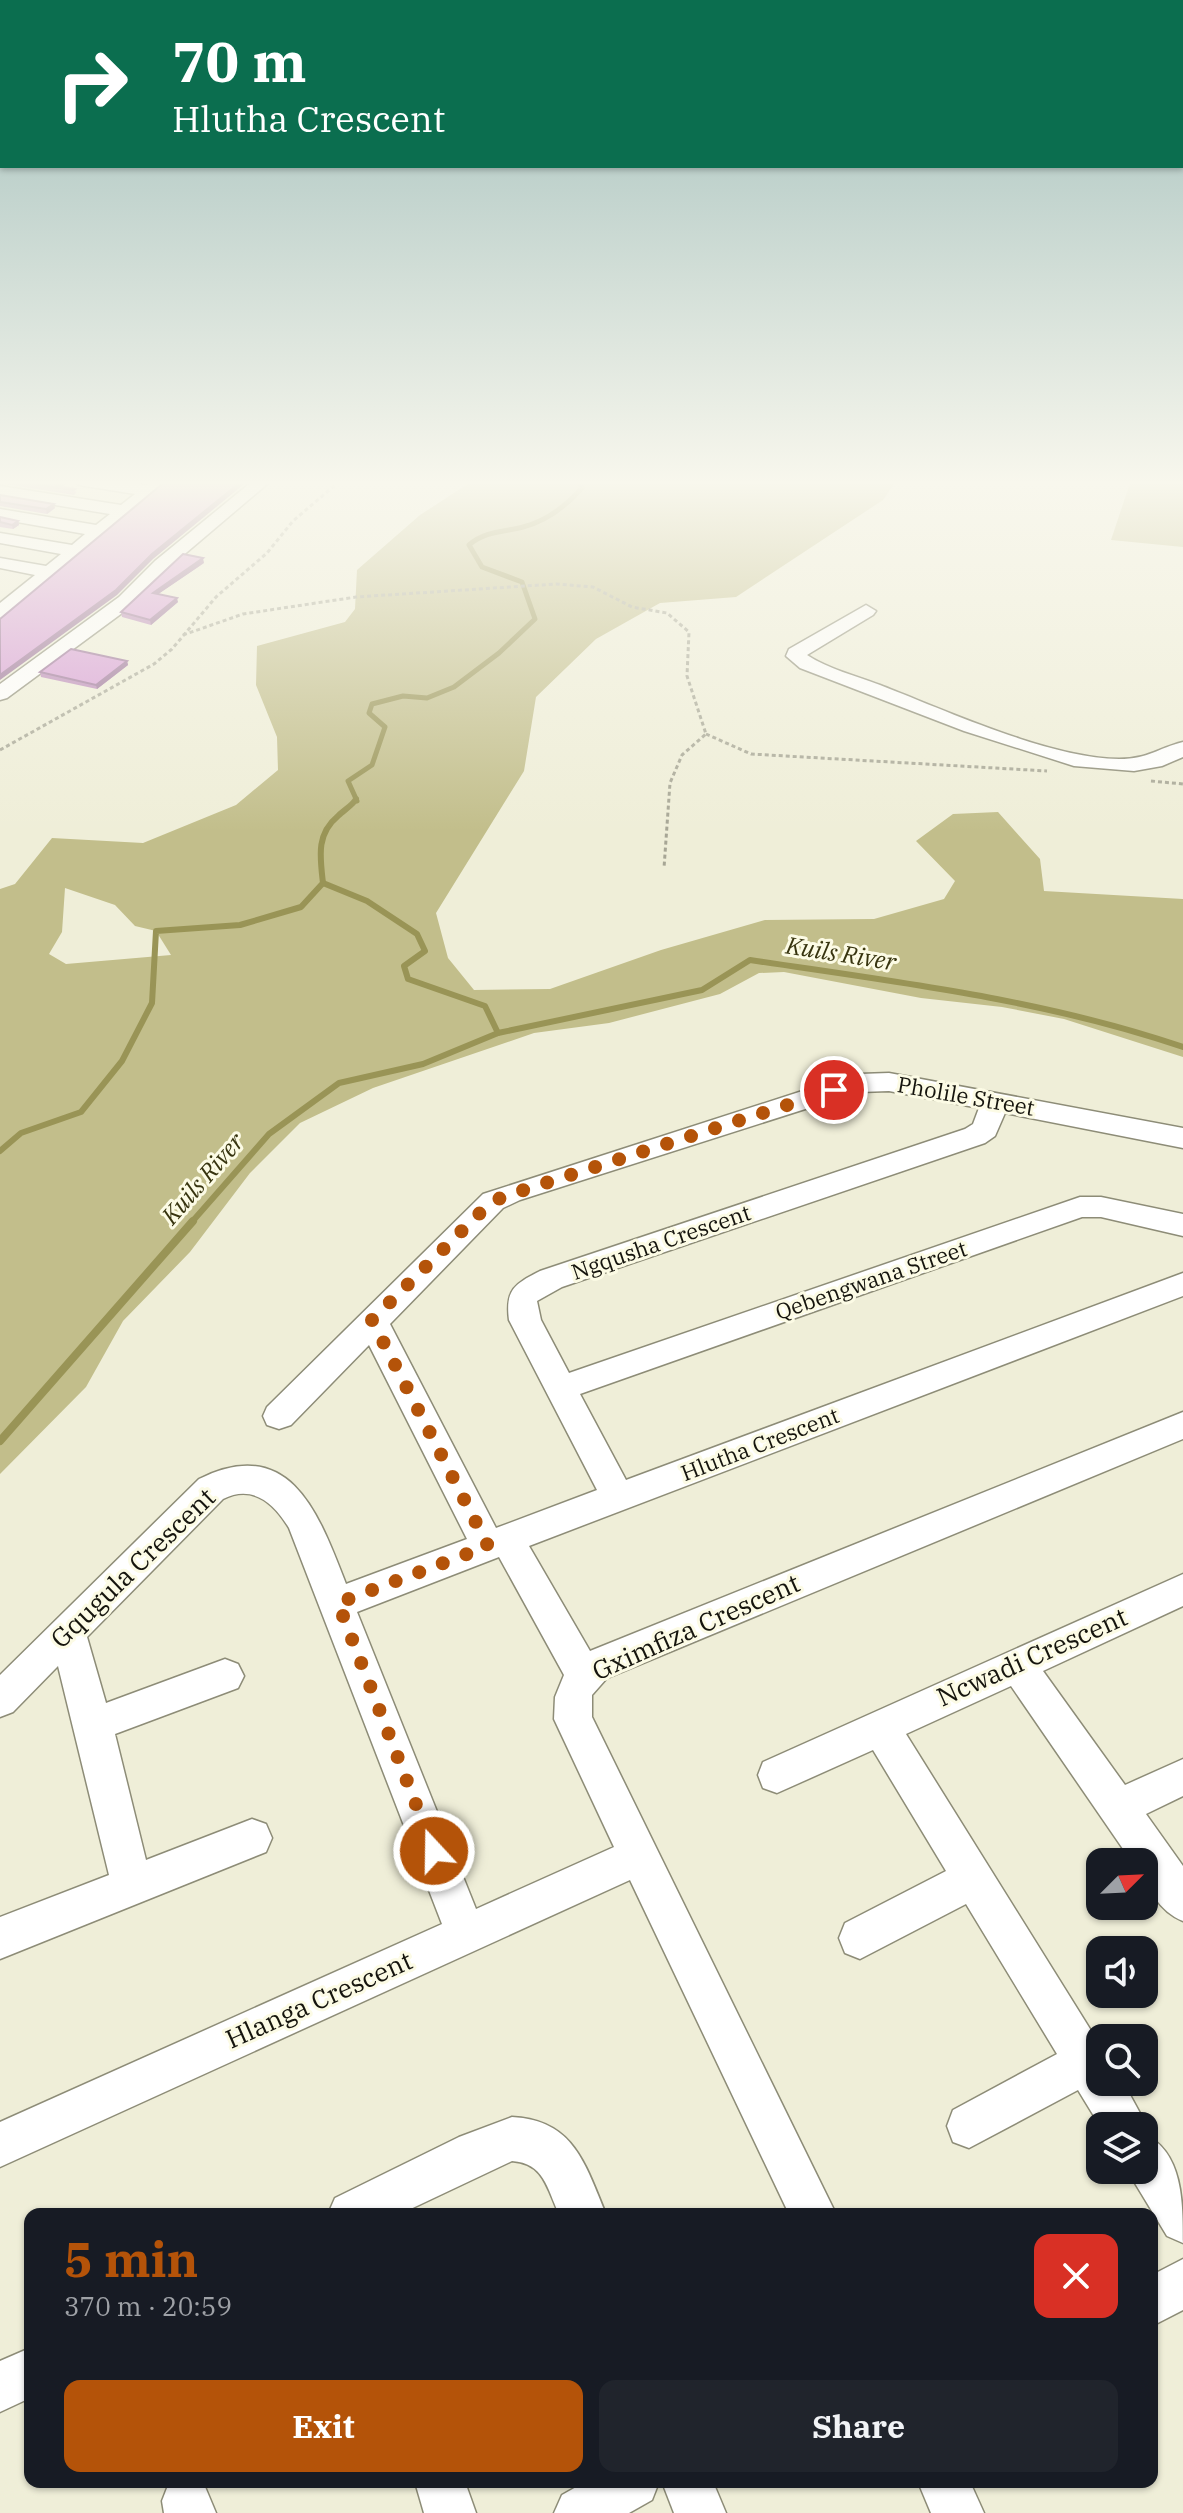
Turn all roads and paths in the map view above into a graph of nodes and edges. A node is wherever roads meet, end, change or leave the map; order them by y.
1 (19, 597) edge
2 (130, 597) edge
3 (216, 597) edge
4 (354, 597) edge
5 (613, 597) edge
6 (866, 611) dead end
7 (0, 612) edge
8 (183, 635) junction
9 (0, 694) edge
10 (706, 734) junction
11 (1183, 748) edge
12 (0, 750) edge
13 (1050, 771) dead end
14 (1143, 780) dead end
15 (1183, 784) edge
16 (664, 868) dead end
17 (996, 1101) junction
18 (1183, 1138) edge
19 (1183, 1225) edge
20 (1183, 1284) edge
21 (372, 1320) junction
22 (562, 1388) junction
23 (279, 1416) dead end
24 (1183, 1425) edge
25 (618, 1497) junction
26 (498, 1543) junction
27 (1183, 1589) edge
28 (338, 1603) junction
29 (67, 1632) junction
30 (1017, 1664) junction
31 (584, 1675) junction
32 (225, 1676) dead end
33 (0, 1700) edge
34 (94, 1725) junction
35 (880, 1726) junction
36 (777, 1775) dead end
37 (1183, 1777) edge
38 (1117, 1808) junction
39 (252, 1838) dead end
40 (639, 1856) junction
41 (974, 1878) junction
42 (131, 1883) junction
43 (1183, 1901) edge
44 (466, 1934) junction
45 (0, 1938) edge
46 (860, 1938) dead end
47 (1086, 2062) joint
48 (969, 2126) dead end
49 (0, 2145) edge
50 (1158, 2179) edge
51 (363, 2208) edge
52 (580, 2208) edge
53 (810, 2208) edge
54 (1183, 2220) edge
55 (1183, 2283) edge
56 (1158, 2298) edge
57 (24, 2375) edge
58 (0, 2387) edge
59 (442, 2488) edge
60 (624, 2488) edge
61 (690, 2488) edge
62 (946, 2488) edge
63 (450, 2513) edge
64 (580, 2513) edge
65 (700, 2513) edge
66 (958, 2513) edge

1 - 7 street
2 - 9 street
3 - 8 path
4 - 8 path
5 - 10 path
6 - 11 street
8 - 12 path
10 - 13 path
10 - 16 path
14 - 15 path
17 - 18 street, Pholile Street
17 - 21 street, Pholile Street
17 - 22 street, Ngqusha Crescent
19 - 22 street, Qebengwana Street
20 - 25 street, Hlutha Crescent
21 - 23 street, Pholile Street
21 - 26 street
22 - 25 street, Ngqusha Crescent
24 - 31 street, Gximfiza Crescent
25 - 26 street, Hlutha Crescent
26 - 28 street, Hlutha Crescent
26 - 31 street
27 - 30 street, Ncwadi Crescent
28 - 29 street, Gqugula Crescent
28 - 44 street, Gqugula Crescent
29 - 33 street, Gqugula Crescent
29 - 34 street
30 - 35 street, Ncwadi Crescent
30 - 38 street
31 - 40 street, Gximfiza Crescent
32 - 34 street
34 - 42 street
35 - 36 street, Ncwadi Crescent
35 - 41 street
37 - 38 street
38 - 43 street
39 - 42 street
40 - 44 street, Hlanga Crescent
40 - 53 street, Gximfiza Crescent
41 - 46 street
41 - 47 street
42 - 45 street
44 - 49 street, Hlanga Crescent
47 - 48 street
50 - 54 street
51 - 52 street
55 - 56 street
57 - 58 street
59 - 63 street
60 - 64 street
61 - 65 street
62 - 66 street

